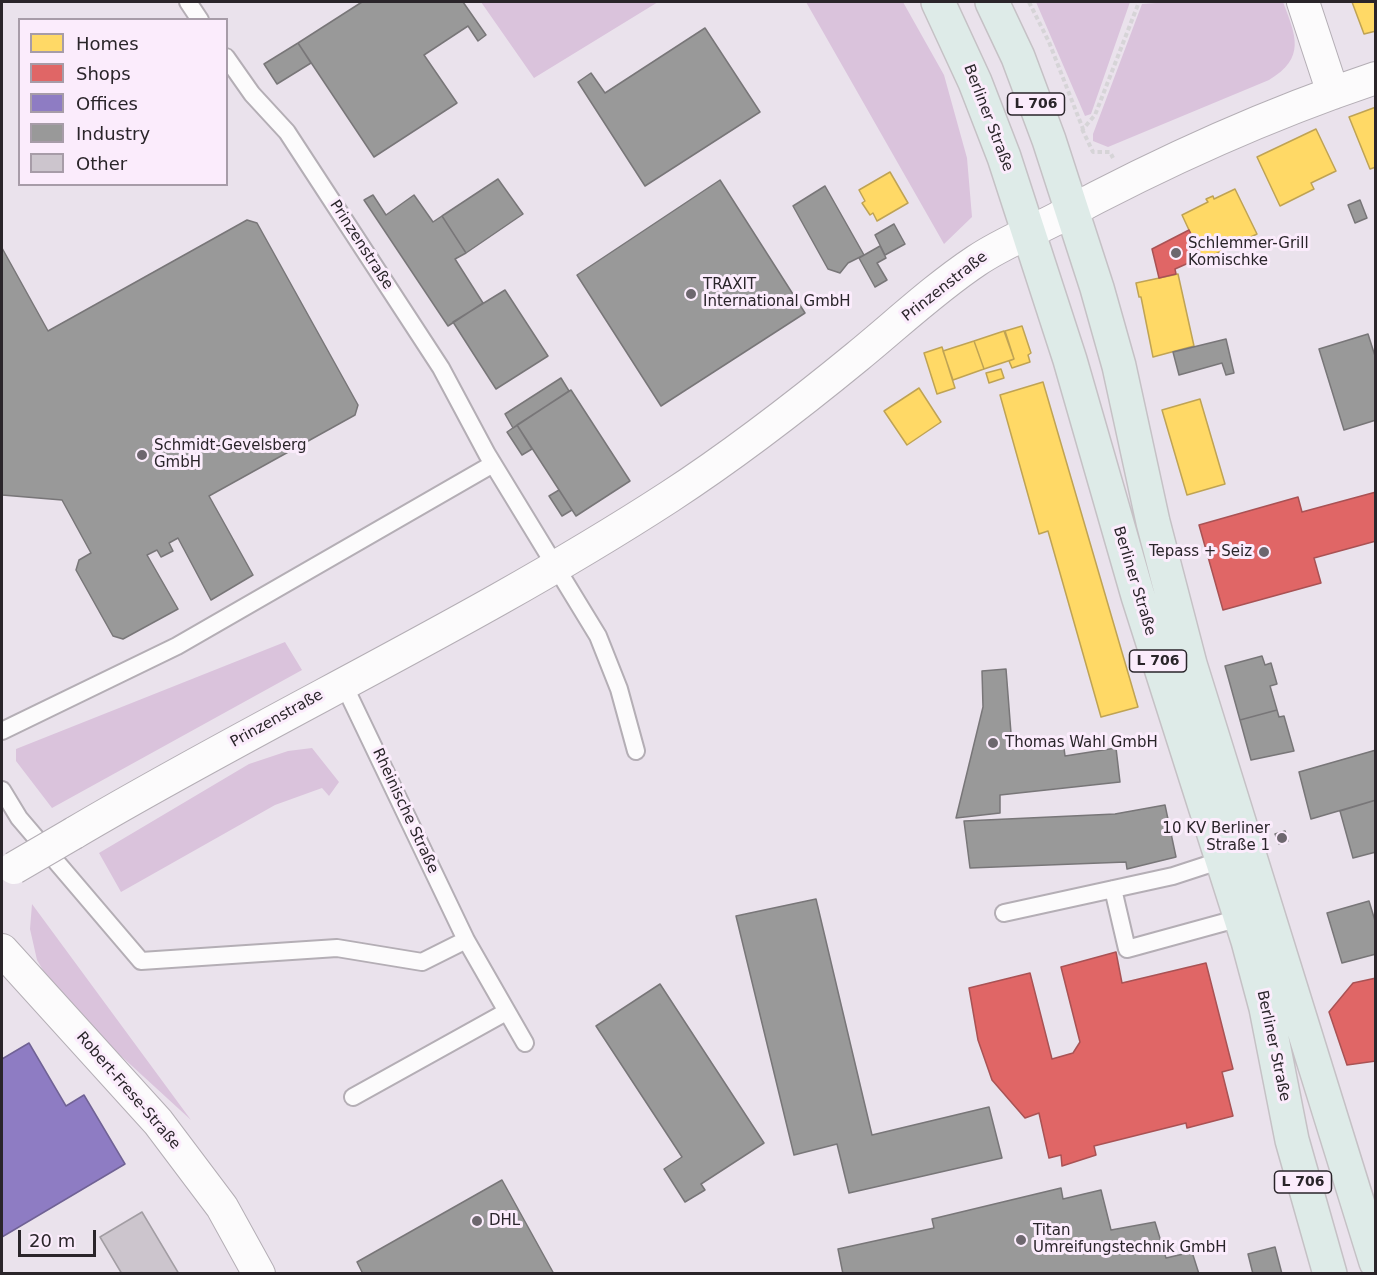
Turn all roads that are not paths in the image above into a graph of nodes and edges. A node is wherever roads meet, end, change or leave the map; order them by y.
1 (188, 2) edge
2 (938, 2) edge
3 (992, 2) edge
4 (1303, 2) edge
5 (199, 18) edge
6 (228, 60) edge
7 (1376, 78) edge
8 (1333, 93) junction
9 (1072, 210) junction
10 (1028, 234) junction
11 (494, 464) junction
12 (555, 566) junction
13 (343, 683) junction
14 (2, 731) edge
15 (636, 751) dead end
16 (2, 789) edge
17 (1222, 860) junction
18 (8, 872) edge
19 (1113, 889) junction
20 (1004, 913) dead end
21 (1240, 918) junction
22 (466, 940) junction
23 (2, 950) edge
24 (506, 1012) junction
25 (525, 1043) dead end
26 (352, 1097) dead end
27 (1376, 1262) edge
28 (259, 1274) edge
29 (1330, 1274) edge

1 - 5 lane
2 - 10 main road, Berliner Straße / L 706
3 - 9 main road, Berliner Straße / L 706
4 - 8 street
6 - 11 lane, Prinzenstraße
7 - 8 street, Prinzenstraße
8 - 9 street, Prinzenstraße
9 - 10 street, Prinzenstraße
9 - 27 main road, Berliner Straße / L 706
10 - 12 street, Prinzenstraße
10 - 17 main road, Berliner Straße / L 706
11 - 12 lane, Prinzenstraße
11 - 14 lane
12 - 13 street, Prinzenstraße
12 - 15 lane
13 - 18 street, Prinzenstraße, bridge
13 - 22 lane, Rheinische Straße
16 - 22 lane
17 - 19 lane
17 - 21 main road, Berliner Straße / L 706
19 - 20 lane
19 - 21 lane
21 - 29 main road, Berliner Straße / L 706
22 - 24 lane, Rheinische Straße
23 - 28 street, Robert-Frese-Straße
24 - 25 lane, Rheinische Straße
24 - 26 lane

